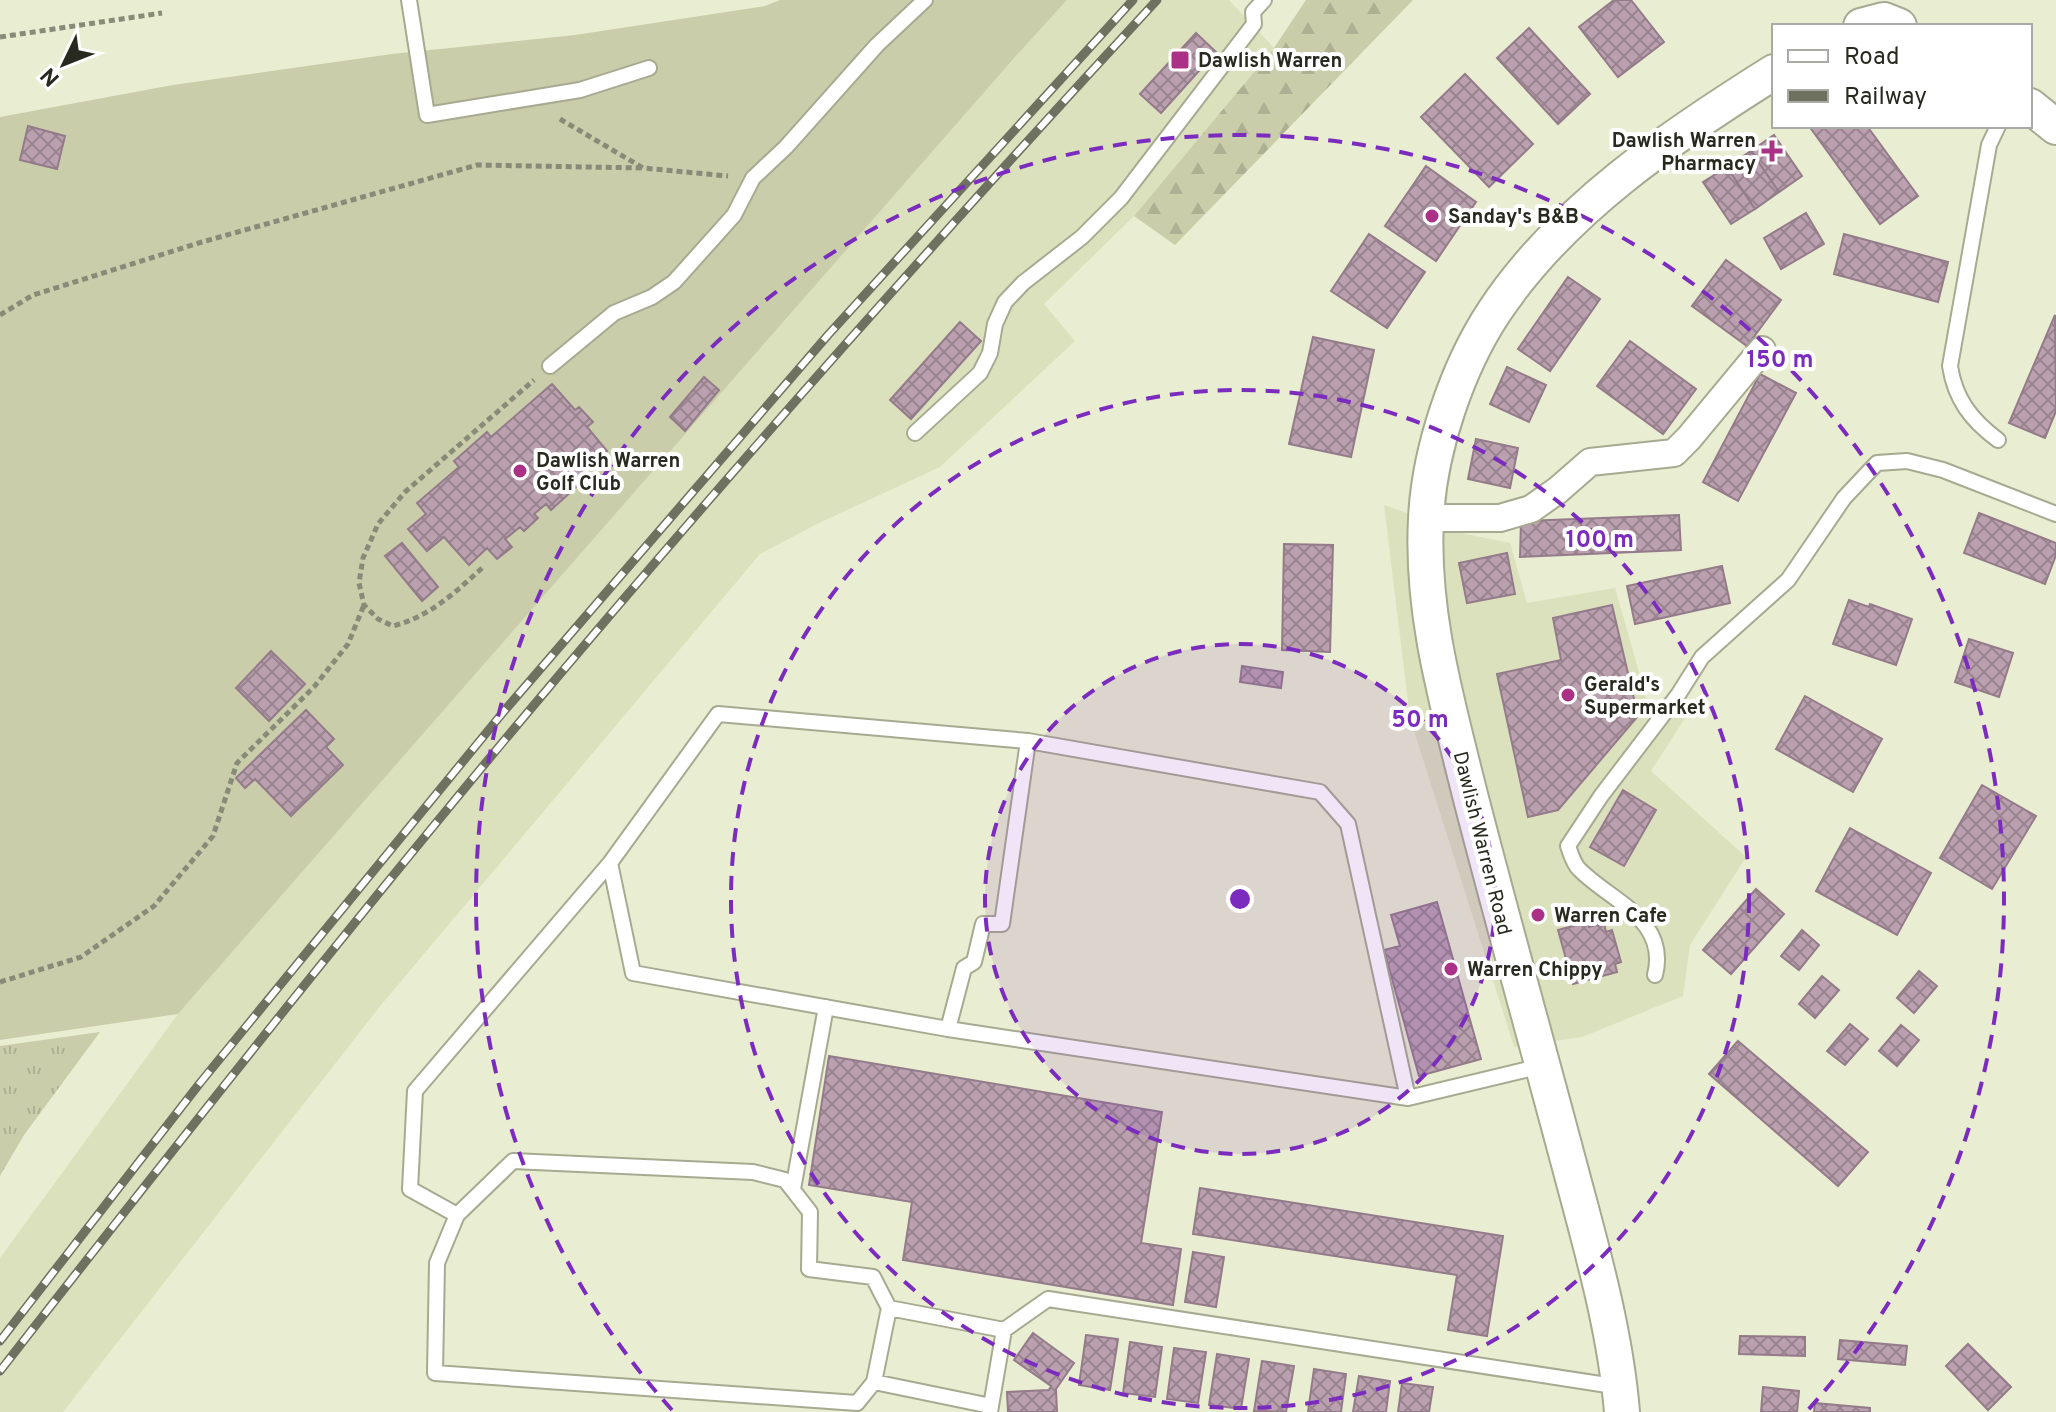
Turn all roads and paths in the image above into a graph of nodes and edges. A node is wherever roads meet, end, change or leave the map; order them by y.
1 (409, 0) edge
2 (925, 0) edge
3 (1264, 0) edge
4 (162, 13) dead end
5 (0, 37) edge
6 (649, 68) dead end
7 (1772, 73) edge
8 (2032, 108) edge
9 (545, 116) dead end
10 (2056, 127) edge
11 (1997, 128) edge
12 (643, 168) junction
13 (753, 178) junction
14 (0, 315) edge
15 (1762, 350) dead end
16 (550, 366) joint
17 (915, 433) dead end
18 (1998, 440) dead end
19 (2056, 514) edge
20 (1426, 518) junction
21 (482, 568) dead end
22 (364, 605) junction
23 (1028, 741) junction
24 (610, 863) junction
25 (1655, 975) dead end
26 (0, 982) edge
27 (826, 1007) junction
28 (948, 1029) junction
29 (1543, 1066) junction
30 (1408, 1098) junction
31 (793, 1189) junction
32 (457, 1215) junction
33 (889, 1308) junction
34 (1004, 1330) junction
35 (874, 1382) junction
36 (1621, 1400) edge
37 (990, 1409) edge

1 - 6 lane
2 - 13 lane
3 - 17 lane
4 - 5 path
7 - 20 street, Dawlish Warren Road
8 - 10 street
9 - 12 path
11 - 18 lane
12 - 13 path
12 - 14 path
13 - 16 lane
15 - 20 street
16 - 22 path
19 - 25 lane
20 - 29 street, Dawlish Warren Road
21 - 22 path
22 - 26 path
23 - 24 lane
23 - 28 lane
23 - 30 lane
24 - 27 lane
24 - 32 lane
27 - 28 lane
27 - 31 lane
28 - 30 lane
29 - 30 lane
29 - 36 street, Dawlish Warren Road
31 - 32 lane
31 - 33 lane
32 - 35 lane
33 - 34 lane
33 - 35 lane
34 - 36 lane
34 - 37 lane
35 - 37 lane

